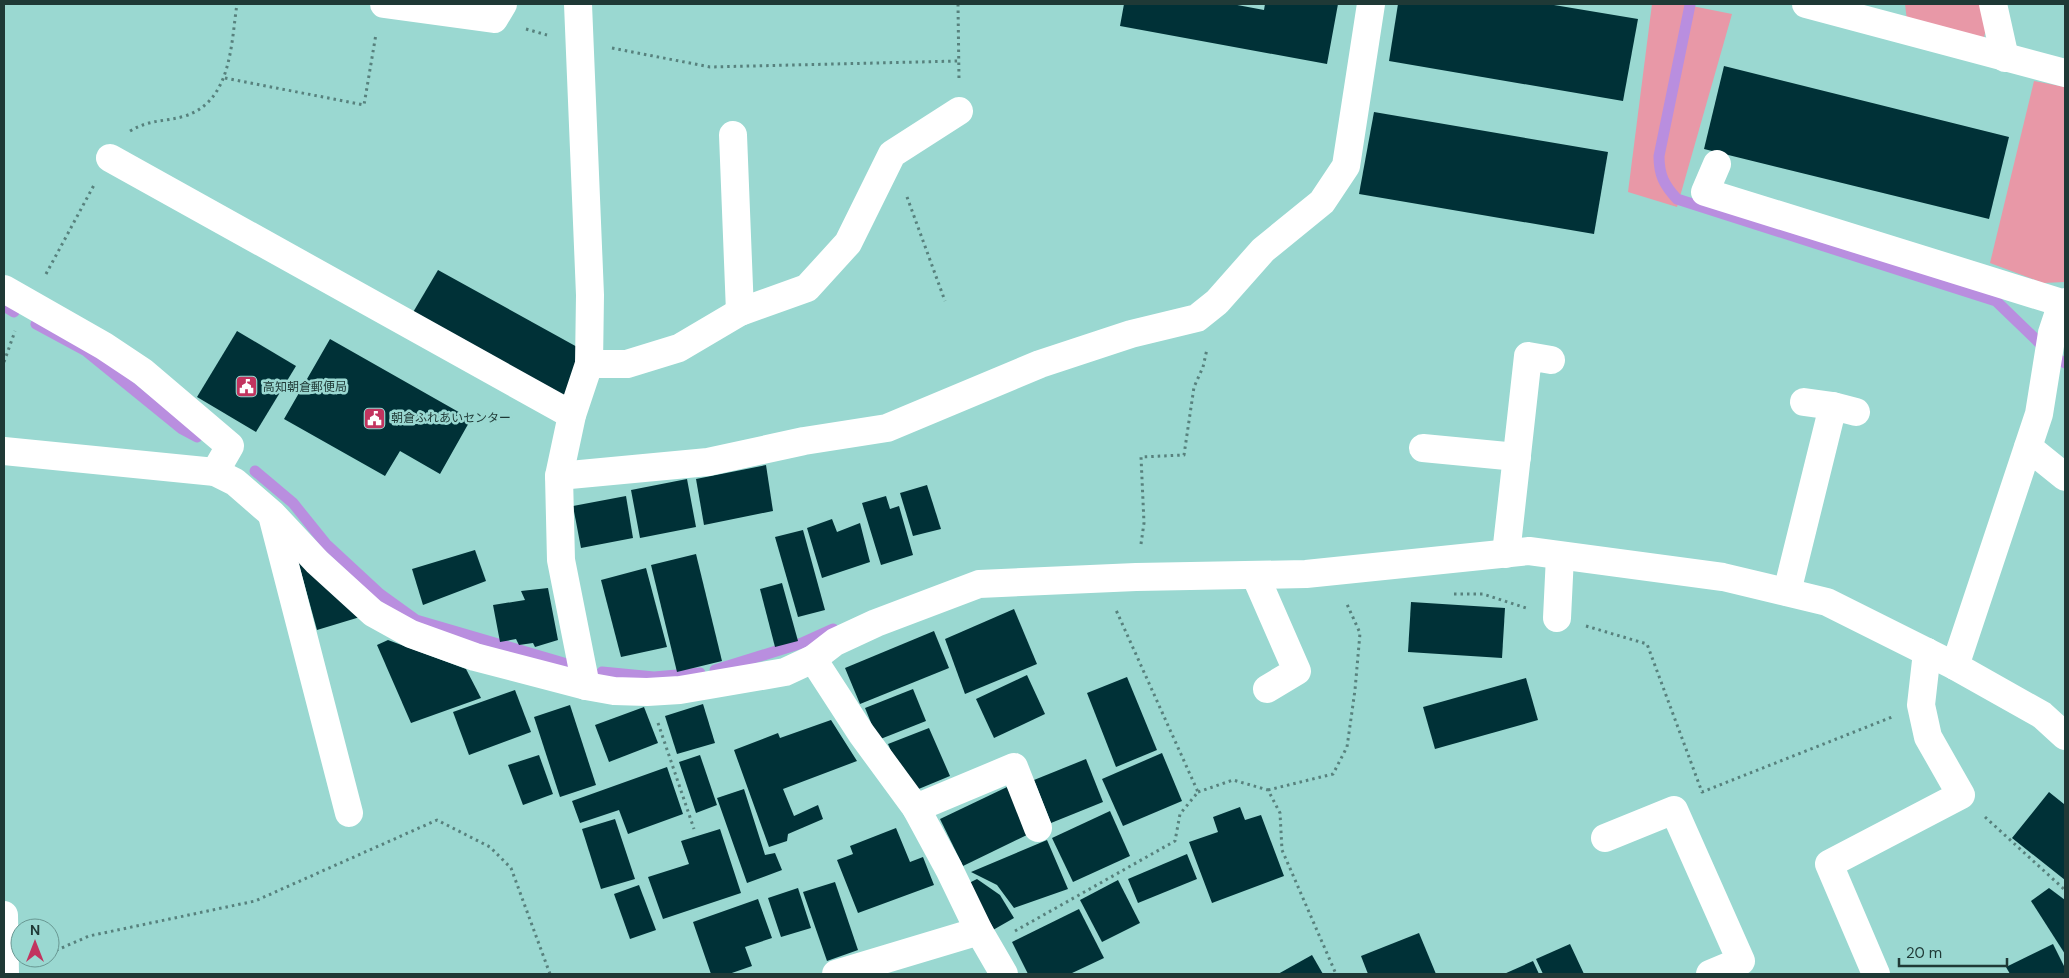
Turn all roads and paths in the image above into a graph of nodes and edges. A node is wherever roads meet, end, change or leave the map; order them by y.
1 (384, 4) edge
2 (578, 4) edge
3 (958, 4) edge
4 (1371, 4) edge
5 (1806, 4) edge
6 (1993, 4) edge
7 (498, 11) edge
8 (1895, 15) edge
9 (376, 32) dead end
10 (580, 43) junction
11 (2005, 58) junction
12 (959, 61) junction
13 (2065, 73) edge
14 (225, 78) dead end
15 (959, 111) joint
16 (733, 135) dead end
17 (892, 154) junction
18 (110, 158) dead end
19 (1717, 164) dead end
20 (4, 289) edge
21 (945, 301) dead end
22 (1217, 302) junction
23 (2063, 303) edge
24 (740, 312) junction
25 (1551, 360) dead end
26 (589, 364) junction
27 (1804, 402) dead end
28 (572, 415) junction
29 (2028, 447) junction
30 (1423, 448) dead end
31 (4, 451) edge
32 (1517, 457) junction
33 (215, 472) junction
34 (559, 476) junction
35 (2065, 477) edge
36 (272, 514) junction
37 (1506, 554) junction
38 (1560, 556) junction
39 (1327, 572) junction
40 (1255, 575) junction
41 (1136, 576) junction
42 (1102, 578) junction
43 (1787, 592) junction
44 (1446, 594) dead end
45 (1557, 618) junction
46 (1927, 652) junction
47 (813, 659) junction
48 (1955, 666) junction
49 (586, 686) junction
50 (1267, 689) dead end
51 (647, 692) junction
52 (1921, 705) junction
53 (2065, 736) edge
54 (1268, 790) junction
55 (1198, 792) junction
56 (1961, 795) junction
57 (916, 808) junction
58 (349, 813) dead end
59 (1038, 828) dead end
60 (694, 829) dead end
61 (1606, 838) dead end
62 (2065, 890) edge
63 (4, 915) edge
64 (983, 939) junction
65 (60, 949) edge
66 (1744, 967) edge
67 (5, 974) edge
68 (550, 974) edge
69 (836, 974) edge
70 (1004, 974) edge
71 (1336, 974) edge
72 (1710, 974) edge
73 (1876, 974) edge

1 - 7 street
2 - 10 street
3 - 12 path
4 - 22 street
5 - 8 street
6 - 11 street
7 - 10 path
8 - 11 street
9 - 14 path
10 - 12 path
10 - 26 street
11 - 13 street
12 - 15 path
15 - 17 street
16 - 24 street
17 - 21 path
17 - 24 street
18 - 28 street
19 - 23 street
20 - 33 street
22 - 34 street
22 - 41 path
23 - 29 street
24 - 26 street
25 - 32 street
26 - 28 street
27 - 43 street
28 - 34 street
29 - 35 street
29 - 48 street
30 - 32 street
31 - 33 street
32 - 37 street
33 - 36 street
34 - 49 street
36 - 49 street
36 - 58 street
37 - 38 street
37 - 39 street
38 - 43 street
38 - 45 street
39 - 40 street
39 - 54 path
40 - 41 street
40 - 50 street
41 - 42 street
42 - 47 street
42 - 55 path
43 - 46 street
44 - 45 path
45 - 52 path
46 - 48 street
46 - 52 street
47 - 51 street
47 - 57 street
48 - 53 street
49 - 51 street
51 - 60 path
52 - 56 street
54 - 55 path
54 - 71 path
55 - 64 path
56 - 62 path
56 - 73 street
57 - 59 street
57 - 64 street
61 - 66 street
63 - 67 street
64 - 69 street
64 - 70 street
65 - 68 path
66 - 72 street

